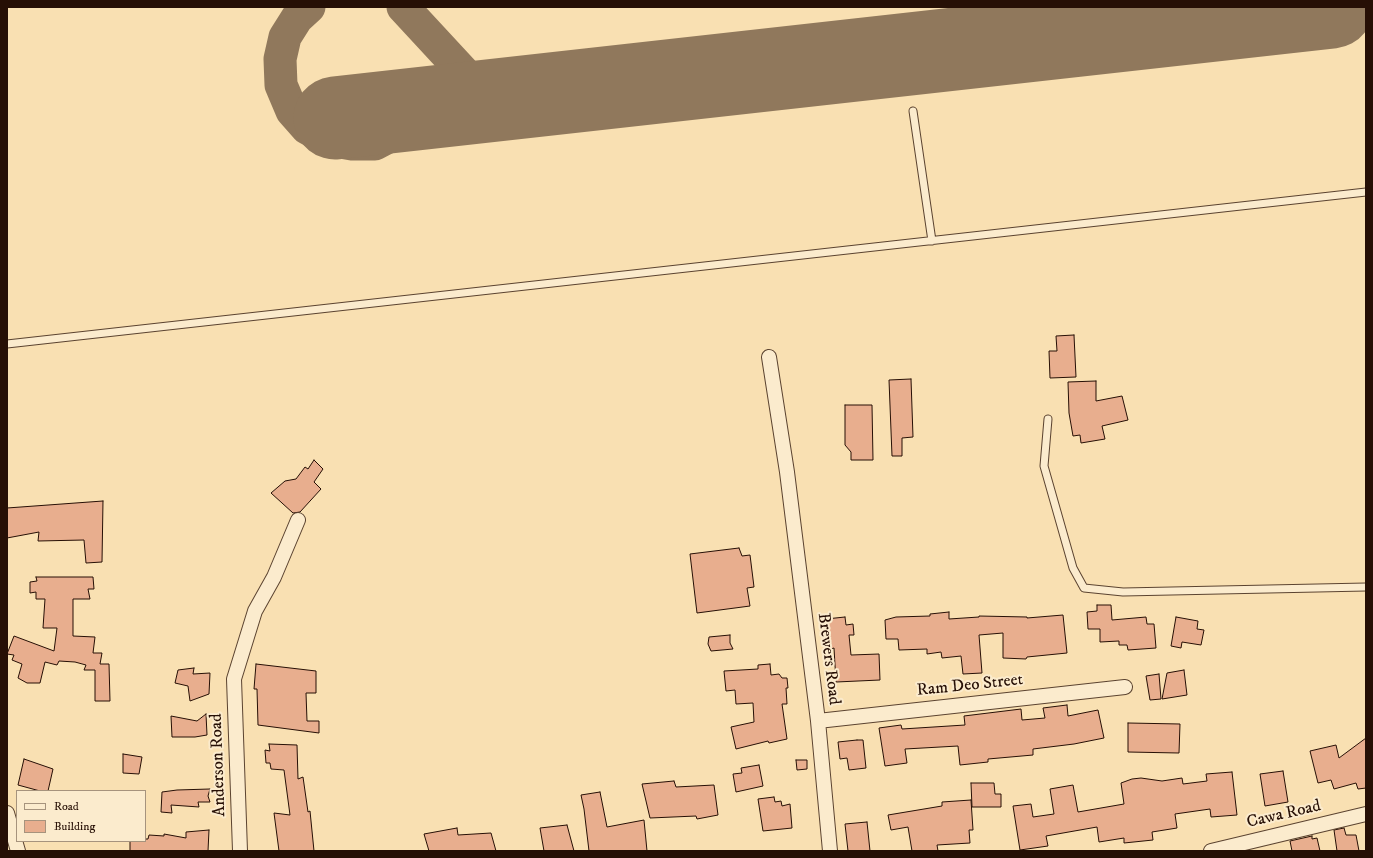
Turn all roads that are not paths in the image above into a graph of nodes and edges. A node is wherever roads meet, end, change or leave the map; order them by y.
1 (913, 111) dead end
2 (1366, 192) edge
3 (932, 241) junction
4 (7, 344) edge
5 (769, 357) dead end
6 (1048, 419) dead end
7 (298, 520) dead end
8 (1366, 587) edge
9 (1125, 687) dead end
10 (818, 721) junction
11 (7, 813) edge
12 (1366, 814) edge
13 (18, 851) edge
14 (240, 851) edge
15 (829, 851) edge
16 (1211, 851) edge

1 - 3 lane
2 - 3 lane
3 - 4 lane
5 - 10 street, Brewers Road
6 - 8 lane
7 - 14 street, Anderson Road
9 - 10 street, Ram Deo Street
10 - 15 street, Brewers Road
11 - 13 street
12 - 16 street, Cawa Road

